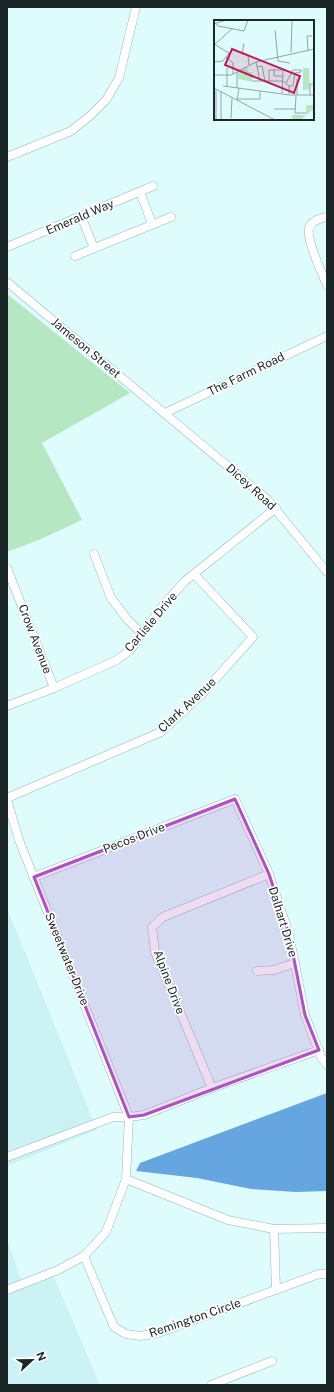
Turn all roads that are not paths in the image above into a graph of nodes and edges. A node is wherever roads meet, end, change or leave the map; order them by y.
1 (136, 7) edge
2 (7, 157) edge
3 (154, 186) dead end
4 (140, 192) junction
5 (80, 216) junction
6 (171, 217) dead end
7 (327, 217) edge
8 (152, 224) junction
9 (7, 247) edge
10 (94, 248) junction
11 (75, 256) dead end
12 (7, 282) edge
13 (327, 285) edge
14 (327, 336) edge
15 (165, 413) junction
16 (276, 508) junction
17 (94, 554) dead end
18 (7, 568) edge
19 (327, 572) edge
20 (194, 574) junction
21 (142, 634) junction
22 (54, 688) junction
23 (7, 706) edge
24 (7, 799) edge
25 (235, 799) joint
26 (269, 874) junction
27 (34, 877) junction
28 (296, 963) junction
29 (258, 971) dead end
30 (319, 1050) junction
31 (327, 1065) edge
32 (212, 1088) junction
33 (129, 1117) junction
34 (7, 1157) edge
35 (126, 1180) junction
36 (327, 1228) edge
37 (274, 1229) junction
38 (84, 1256) junction
39 (327, 1274) edge
40 (7, 1290) edge
41 (276, 1290) junction
42 (272, 1361) dead end
43 (230, 1382) edge
44 (211, 1385) edge

1 - 2 street
3 - 4 street, Emerald Way
4 - 5 street, Emerald Way
4 - 8 street
5 - 9 street, Emerald Way
5 - 10 street
6 - 8 street
7 - 13 street
8 - 10 street
10 - 11 street
12 - 15 street, Jameson Street
14 - 15 street, The Farm Road
15 - 16 street, Dicey Road
16 - 19 street, Dicey Road
16 - 20 street, Carlisle Drive
17 - 21 street
18 - 22 street, Crow Avenue
20 - 21 street, Carlisle Drive
20 - 24 street, Clark Avenue
21 - 22 street, Carlisle Drive
22 - 23 street, Carlisle Drive
24 - 27 street, Sweetwater Drive
25 - 26 street, Dalhart Drive
25 - 27 street, Pecos Drive
26 - 28 street, Dalhart Drive
26 - 32 street, Alpine Drive
27 - 33 street, Sweetwater Drive
28 - 29 street
28 - 30 street, Dalhart Drive
30 - 31 street, Dalhart Drive
30 - 32 street
32 - 33 street
33 - 34 street
33 - 35 street, Sweetwater Drive
35 - 37 street
35 - 38 street, Sweetwater Drive
36 - 37 street
37 - 41 street
38 - 40 street, Sweetwater Drive
38 - 41 street, Remington Circle
39 - 41 street, Remington Circle
42 - 43 street
43 - 44 street

